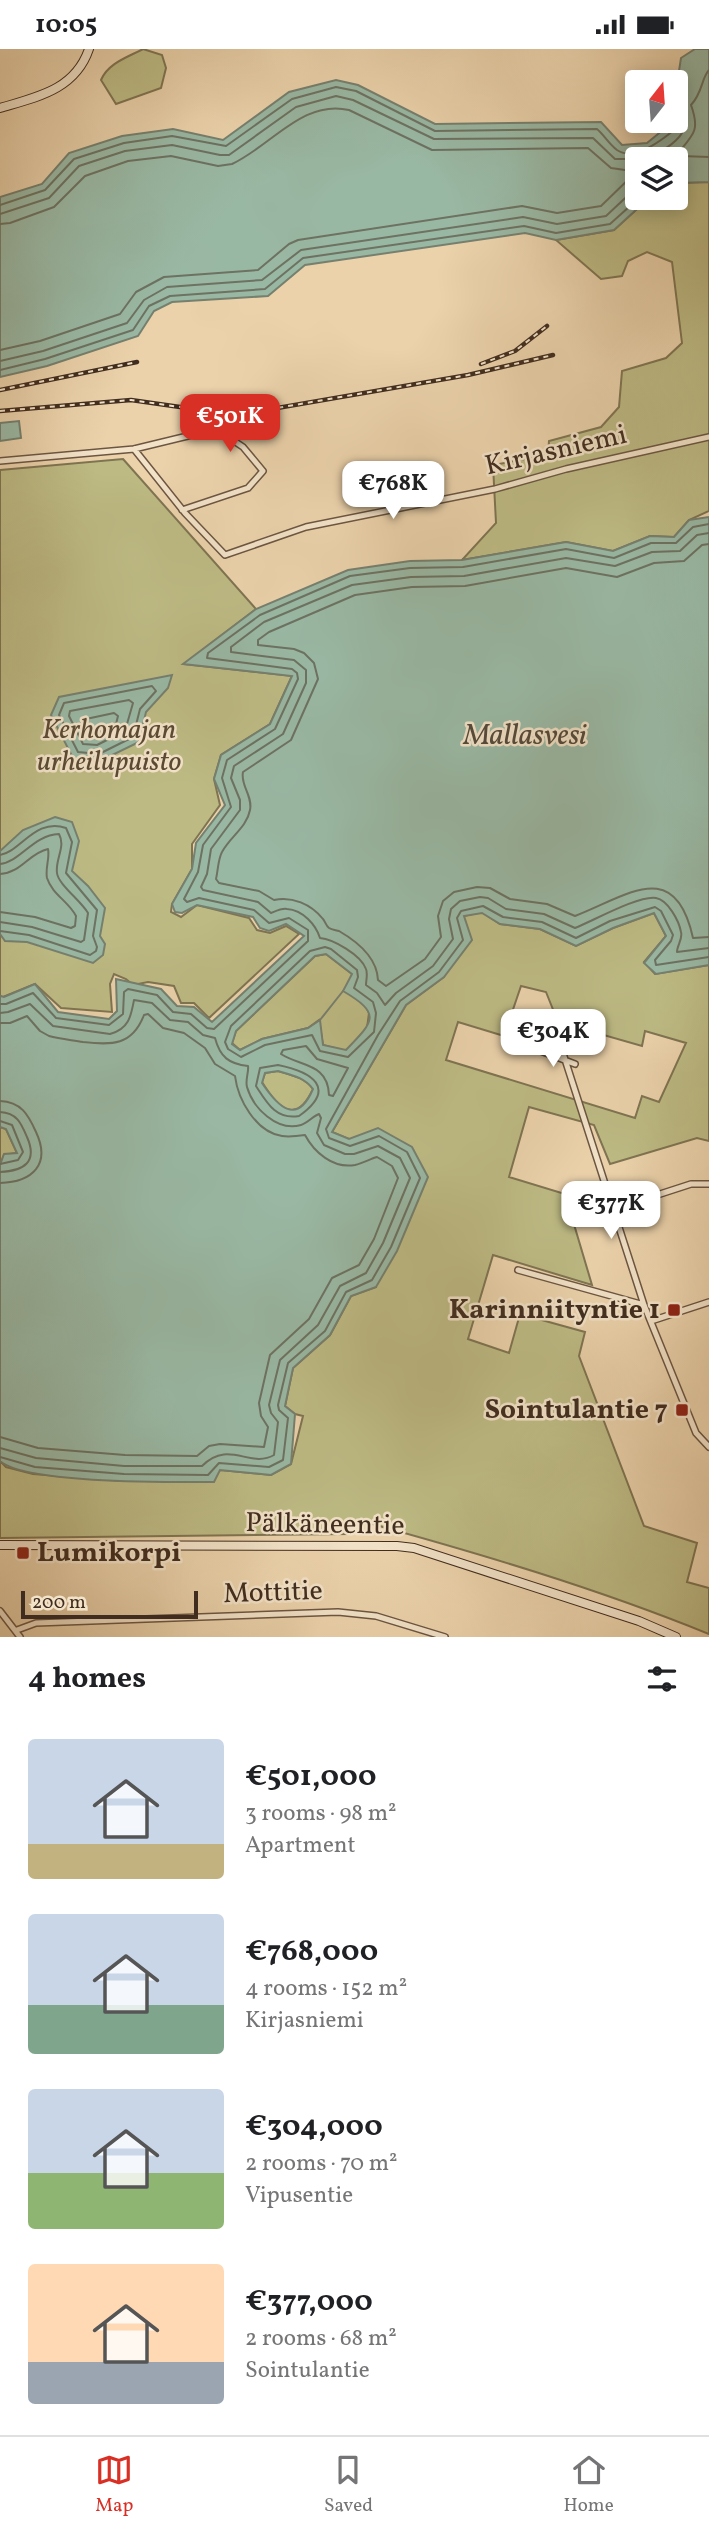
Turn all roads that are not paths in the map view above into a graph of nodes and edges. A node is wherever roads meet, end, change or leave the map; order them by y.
1 (89, 49) edge
2 (0, 108) edge
3 (709, 437) edge
4 (134, 449) junction
5 (0, 461) edge
6 (182, 510) junction
7 (561, 1047) dead end
8 (538, 1050) dead end
9 (565, 1061) junction
10 (575, 1064) dead end
11 (709, 1184) edge
12 (614, 1209) junction
13 (518, 1270) dead end
14 (709, 1303) edge
15 (644, 1305) junction
16 (651, 1321) junction
17 (709, 1447) edge
18 (0, 1545) edge
19 (0, 1611) edge
20 (19, 1634) edge
21 (445, 1637) edge
22 (676, 1637) edge

1 - 2 main road
3 - 6 street, Kirjasniemi
4 - 5 street
4 - 6 street, Kirjasniemi
4 - 6 street
7 - 9 street
8 - 9 street
9 - 10 street
9 - 12 street
11 - 12 street
12 - 15 street
13 - 15 street
14 - 16 street
15 - 16 street
16 - 17 street
18 - 22 main road, Pälkäneentie
19 - 20 street
20 - 21 street, Mottitie

